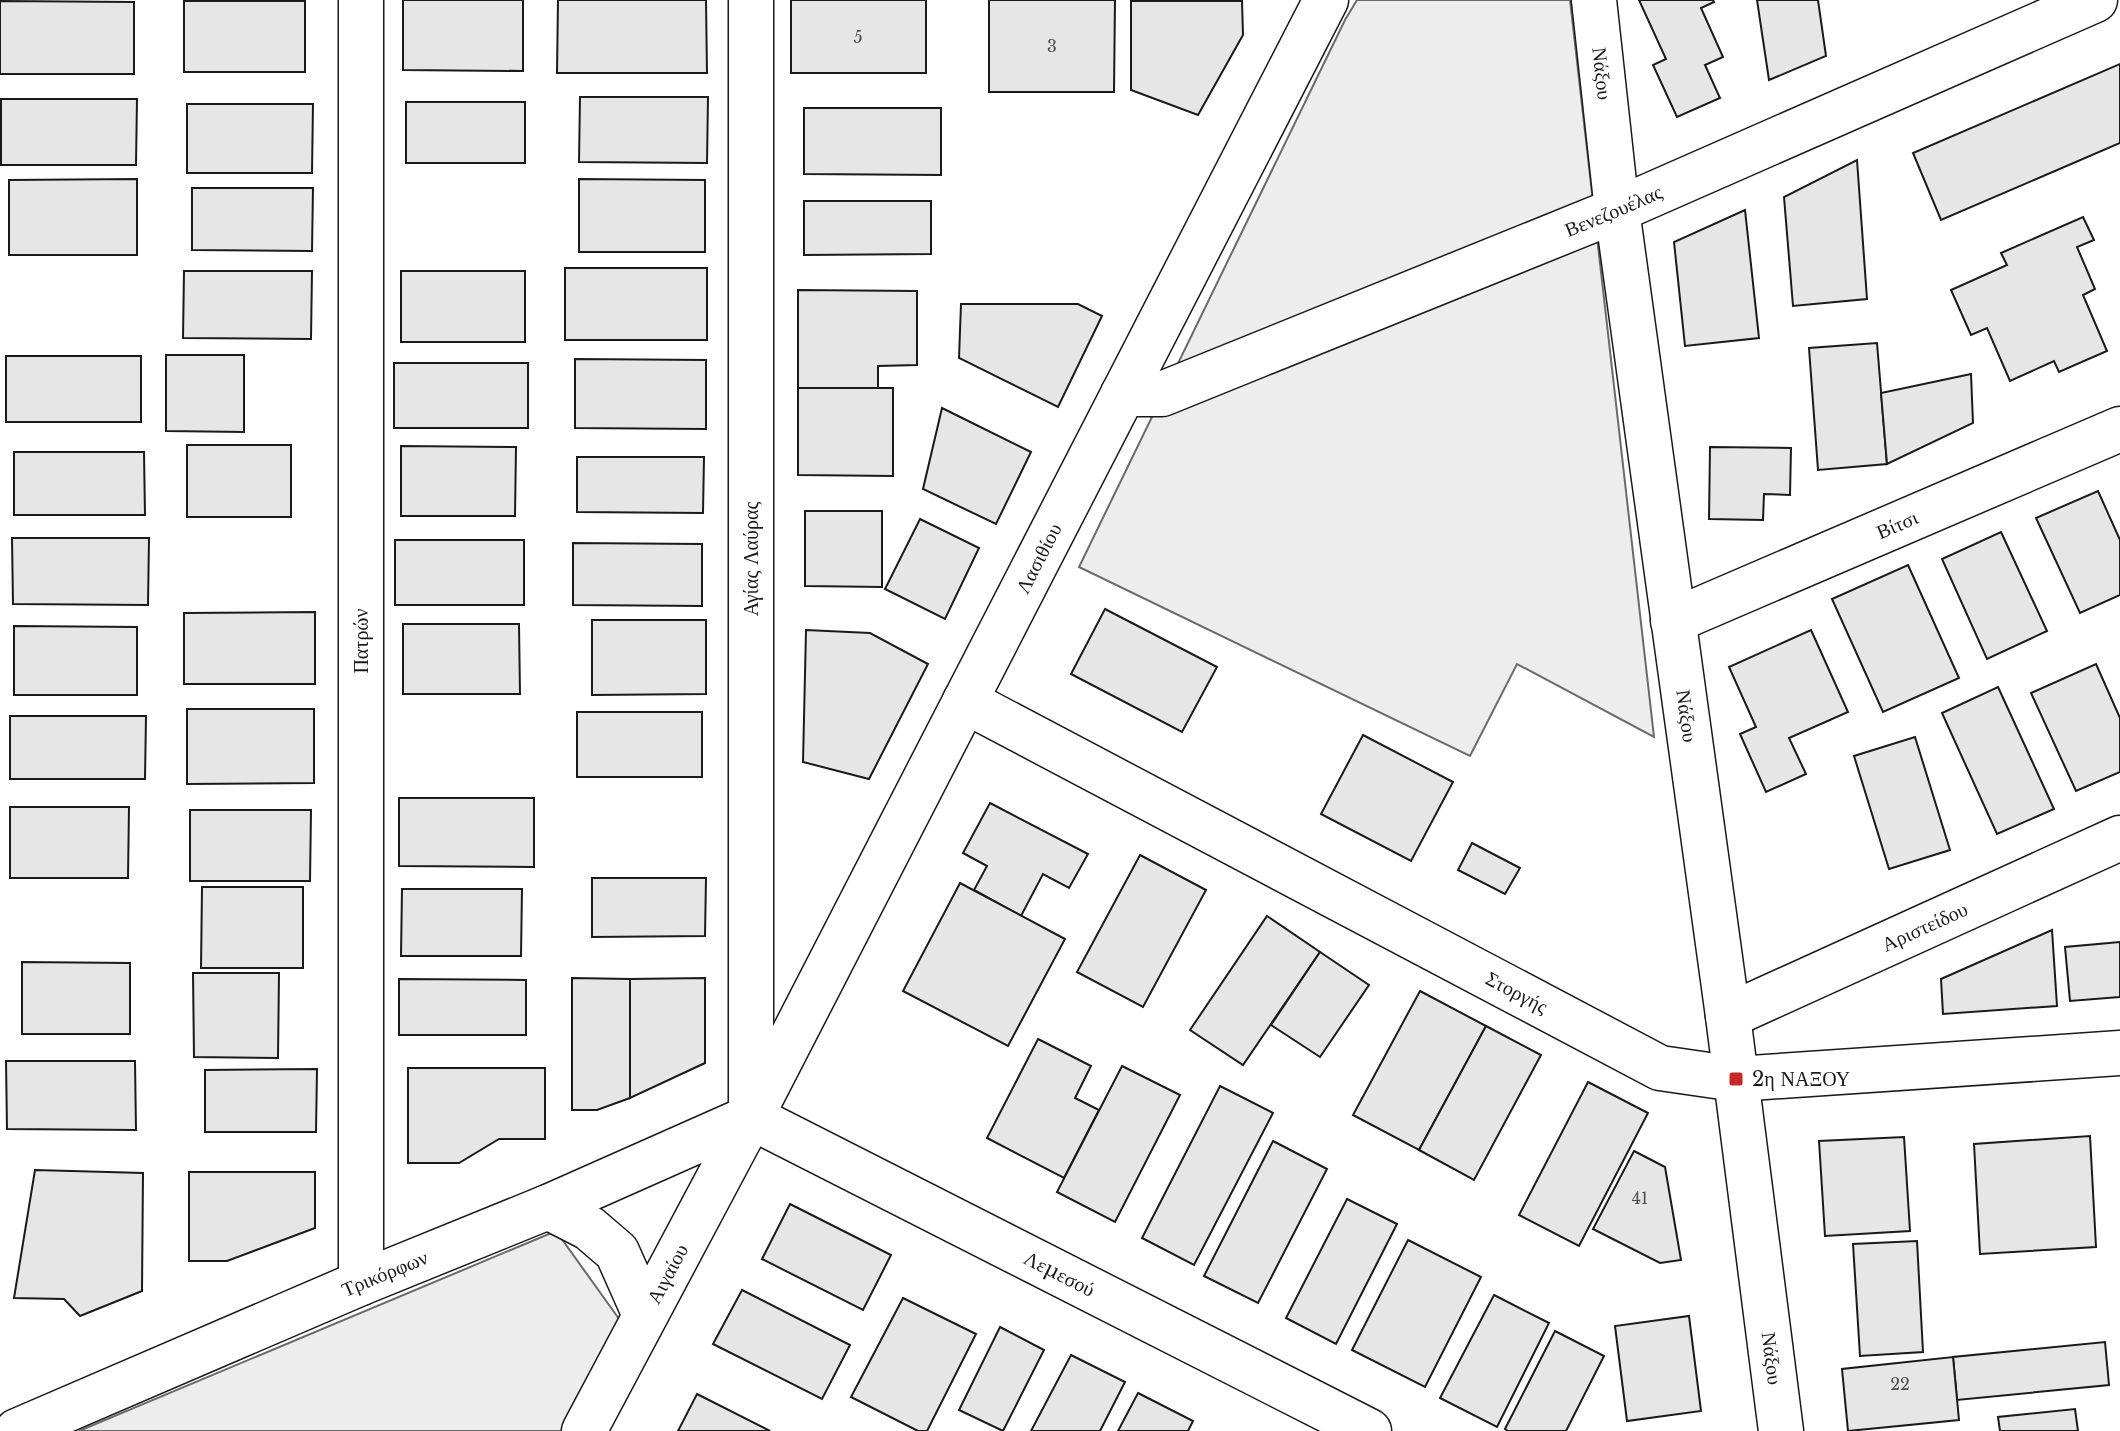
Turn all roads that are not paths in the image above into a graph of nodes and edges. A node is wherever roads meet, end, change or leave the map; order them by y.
1 (361, 0) edge
2 (751, 0) edge
3 (1326, 0) edge
4 (1594, 0) edge
5 (2095, 0) edge
6 (1617, 210) junction
7 (1123, 394) junction
8 (2120, 429) edge
9 (1673, 621) junction
10 (965, 701) junction
11 (2120, 838) edge
12 (1728, 1016) junction
13 (2120, 1053) edge
14 (1736, 1079) junction
15 (751, 1117) junction
16 (548, 1207) junction
17 (361, 1283) junction
18 (645, 1315) junction
19 (17, 1431) edge
20 (584, 1431) edge
21 (1369, 1431) edge
22 (1781, 1431) edge

1 - 17 street, Πατρών
2 - 15 street, Αγίας Λαύρας
3 - 7 street, Λασιθίου
4 - 6 street, Νάξου
5 - 6 street, Βενεζουέλας
6 - 7 street, Βενεζουέλας
6 - 9 street, Νάξου
7 - 10 street, Λασιθίου
8 - 9 street, Βίτσι
9 - 12 street, Νάξου
10 - 14 street, Στοργής
10 - 15 street, Λασιθίου
11 - 12 street, Αριστείδου
12 - 14 street, Νάξου
13 - 14 street, Στοργής
14 - 22 street, Νάξου
15 - 16 street, Τρικόρφων
15 - 18 street, Αιγαίου
15 - 21 street, Λεμεσού
16 - 17 street, Τρικόρφων
16 - 18 street
17 - 19 street, Τρικόρφων
18 - 20 street, Αιγαίου

